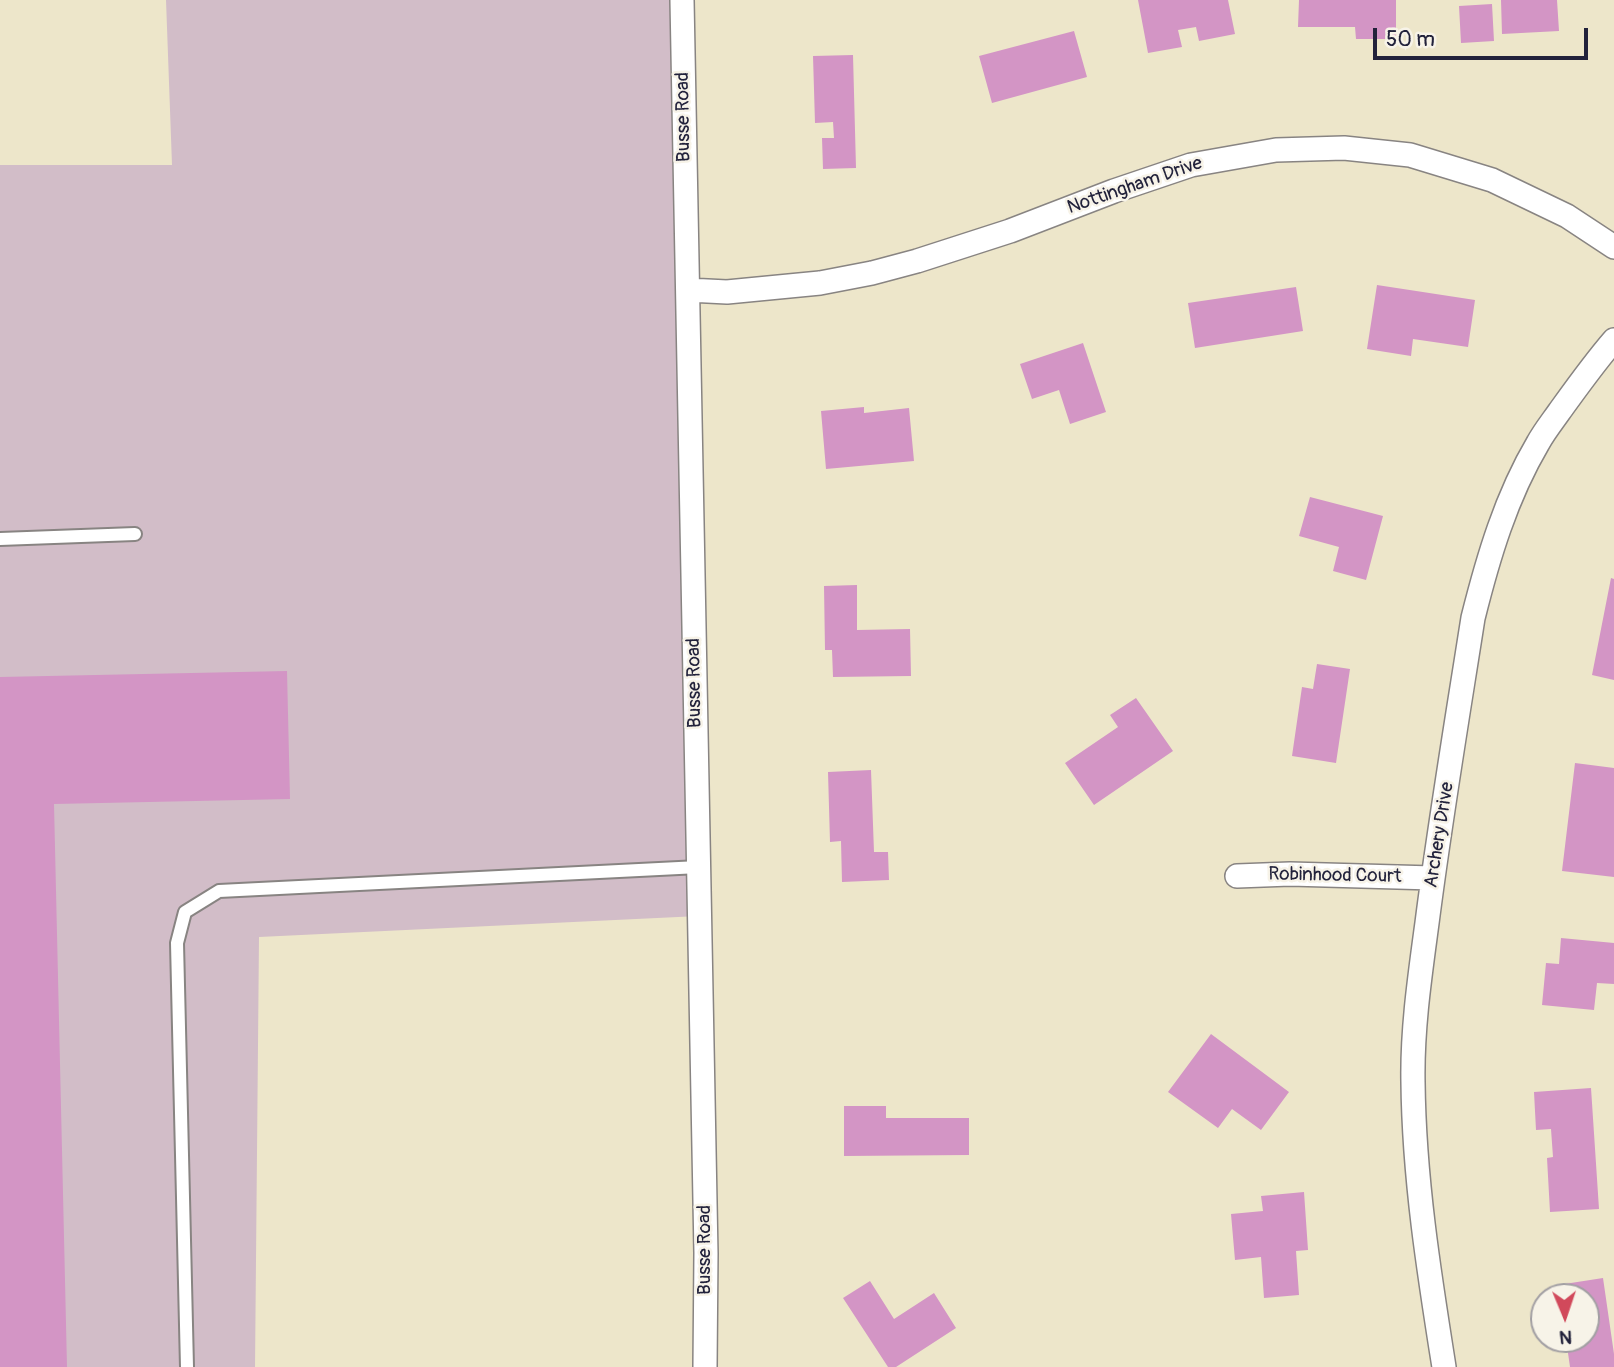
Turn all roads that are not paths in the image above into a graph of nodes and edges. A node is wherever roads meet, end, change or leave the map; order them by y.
1 (682, 0) edge
2 (1614, 247) edge
3 (688, 290) junction
4 (1614, 340) edge
5 (135, 534) dead end
6 (0, 539) edge
7 (699, 867) junction
8 (1237, 876) dead end
9 (1433, 878) junction
10 (187, 1367) edge
11 (705, 1367) edge
12 (1444, 1367) edge

1 - 3 street, Busse Road
2 - 3 street, Nottingham Drive
3 - 7 street, Busse Road
4 - 9 street, Archery Drive
5 - 6 lane
7 - 10 lane
7 - 11 street, Busse Road
8 - 9 street, Robinhood Court
9 - 12 street, Archery Drive

